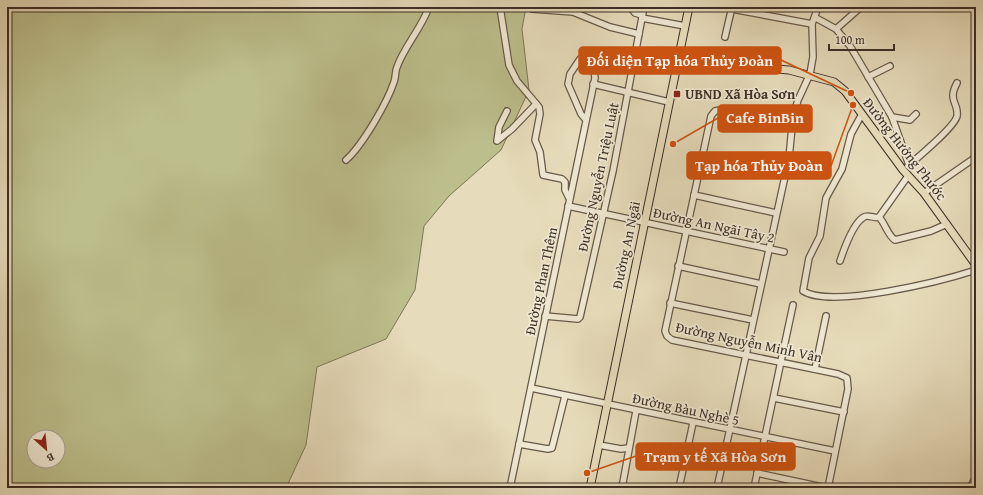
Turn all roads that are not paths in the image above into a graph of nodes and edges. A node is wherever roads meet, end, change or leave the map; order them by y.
1 (429, 7) edge
2 (500, 7) edge
3 (630, 7) edge
4 (644, 7) edge
5 (689, 7) edge
6 (818, 7) edge
7 (861, 7) edge
8 (732, 8) edge
9 (532, 9) dead end
10 (642, 17) junction
11 (816, 18) junction
12 (812, 24) junction
13 (685, 26) junction
14 (836, 29) junction
15 (639, 34) junction
16 (725, 37) dead end
17 (677, 62) junction
18 (890, 66) dead end
19 (810, 74) junction
20 (868, 77) junction
21 (594, 81) junction
22 (957, 83) dead end
23 (627, 93) junction
24 (669, 102) junction
25 (536, 104) junction
26 (507, 111) dead end
27 (862, 114) junction
28 (916, 114) dead end
29 (892, 116) junction
30 (793, 117) junction
31 (586, 120) junction
32 (976, 157) edge
33 (346, 160) dead end
34 (909, 165) junction
35 (903, 170) junction
36 (908, 176) junction
37 (924, 193) junction
38 (694, 195) junction
39 (569, 198) junction
40 (568, 206) junction
41 (776, 213) junction
42 (603, 214) junction
43 (879, 217) junction
44 (644, 223) junction
45 (947, 224) junction
46 (686, 232) junction
47 (768, 248) junction
48 (784, 252) dead end
49 (840, 261) dead end
50 (976, 265) edge
51 (678, 266) junction
52 (976, 270) edge
53 (761, 284) junction
54 (670, 303) junction
55 (793, 306) dead end
56 (545, 316) junction
57 (826, 316) dead end
58 (753, 320) junction
59 (745, 355) junction
60 (781, 362) junction
61 (815, 369) junction
62 (531, 388) junction
63 (565, 396) junction
64 (774, 398) junction
65 (606, 404) junction
66 (636, 411) junction
67 (844, 412) junction
68 (693, 423) junction
69 (729, 430) junction
70 (765, 437) junction
71 (519, 444) junction
72 (599, 445) junction
73 (628, 448) junction
74 (835, 452) junction
75 (757, 473) junction
76 (976, 477) edge
77 (510, 488) edge
78 (590, 488) edge
79 (622, 488) edge
80 (679, 488) edge
81 (717, 488) edge
82 (754, 488) edge
83 (827, 488) edge
84 (970, 488) edge

1 - 33 street
2 - 25 street
3 - 10 street
4 - 10 street, Đường Nguyễn Triệu Luật
5 - 13 main road, Đường An Ngãi
6 - 11 street
7 - 14 street
8 - 12 street
8 - 16 street
9 - 15 street
10 - 13 street
10 - 15 street, Đường Nguyễn Triệu Luật
11 - 12 street
11 - 14 street
12 - 19 street
13 - 17 main road, Đường An Ngãi
14 - 20 street
15 - 23 street, Đường Nguyễn Triệu Luật
17 - 19 main road, Đường Hưởng Phước
17 - 24 main road, Đường An Ngãi
18 - 20 street
19 - 27 main road, Đường Hưởng Phước
19 - 30 street
20 - 29 street
21 - 23 street
21 - 31 street, Đường Phan Thêm
21 - 31 street
22 - 34 street
23 - 24 street
23 - 42 street, Đường Nguyễn Triệu Luật
24 - 44 main road, Đường An Ngãi
25 - 26 street
25 - 39 street
27 - 35 main road, Đường Hưởng Phước
27 - 52 street
28 - 29 street
29 - 34 street
30 - 38 street, Đường Nguyễn Minh Vân
30 - 41 street
31 - 39 street, Đường Phan Thêm
32 - 37 street
34 - 35 street
35 - 36 main road, Đường Hưởng Phước
36 - 37 main road, Đường Hưởng Phước
36 - 43 street
37 - 45 main road, Đường Hưởng Phước
38 - 41 street
38 - 46 street, Đường Nguyễn Minh Vân
39 - 40 street, Đường Phan Thêm
40 - 42 street, Đường An Ngãi Tây 2
40 - 56 street, Đường Phan Thêm
41 - 47 street
42 - 44 street, Đường An Ngãi Tây 2
42 - 56 street, Đường Nguyễn Triệu Luật
43 - 45 street
43 - 49 street
44 - 46 street, Đường An Ngãi Tây 2
44 - 65 main road, Đường An Ngãi
45 - 50 main road, Đường Hưởng Phước
46 - 47 street, Đường An Ngãi Tây 2
46 - 51 street, Đường Nguyễn Minh Vân
47 - 48 street, Đường An Ngãi Tây 2
47 - 53 street
51 - 53 street
51 - 54 street, Đường Nguyễn Minh Vân
53 - 58 street
54 - 58 street
54 - 59 street, Đường Nguyễn Minh Vân
55 - 60 street
56 - 62 street, Đường Phan Thêm
57 - 61 street
58 - 59 street
59 - 60 street, Đường Nguyễn Minh Vân
59 - 69 street
60 - 61 street, Đường Nguyễn Minh Vân
60 - 64 street
61 - 67 street, Đường Nguyễn Minh Vân
62 - 63 street, Đường Bàu Nghè 5
62 - 71 street, Đường Phan Thêm
63 - 65 street, Đường Bàu Nghè 5
63 - 71 street
64 - 67 street
64 - 70 street
65 - 66 street, Đường Bàu Nghè 5
65 - 72 main road, Đường An Ngãi
66 - 68 street, Đường Bàu Nghè 5
66 - 73 street
67 - 74 street
68 - 69 street, Đường Bàu Nghè 5
68 - 80 street
69 - 70 street, Đường Bàu Nghè 5
69 - 81 street
70 - 74 street, Đường Bàu Nghè 5
70 - 75 street
71 - 77 street, Đường Phan Thêm
72 - 73 street
72 - 78 main road, Đường An Ngãi
73 - 79 street
74 - 83 street
75 - 82 street
75 - 83 street
76 - 84 street

